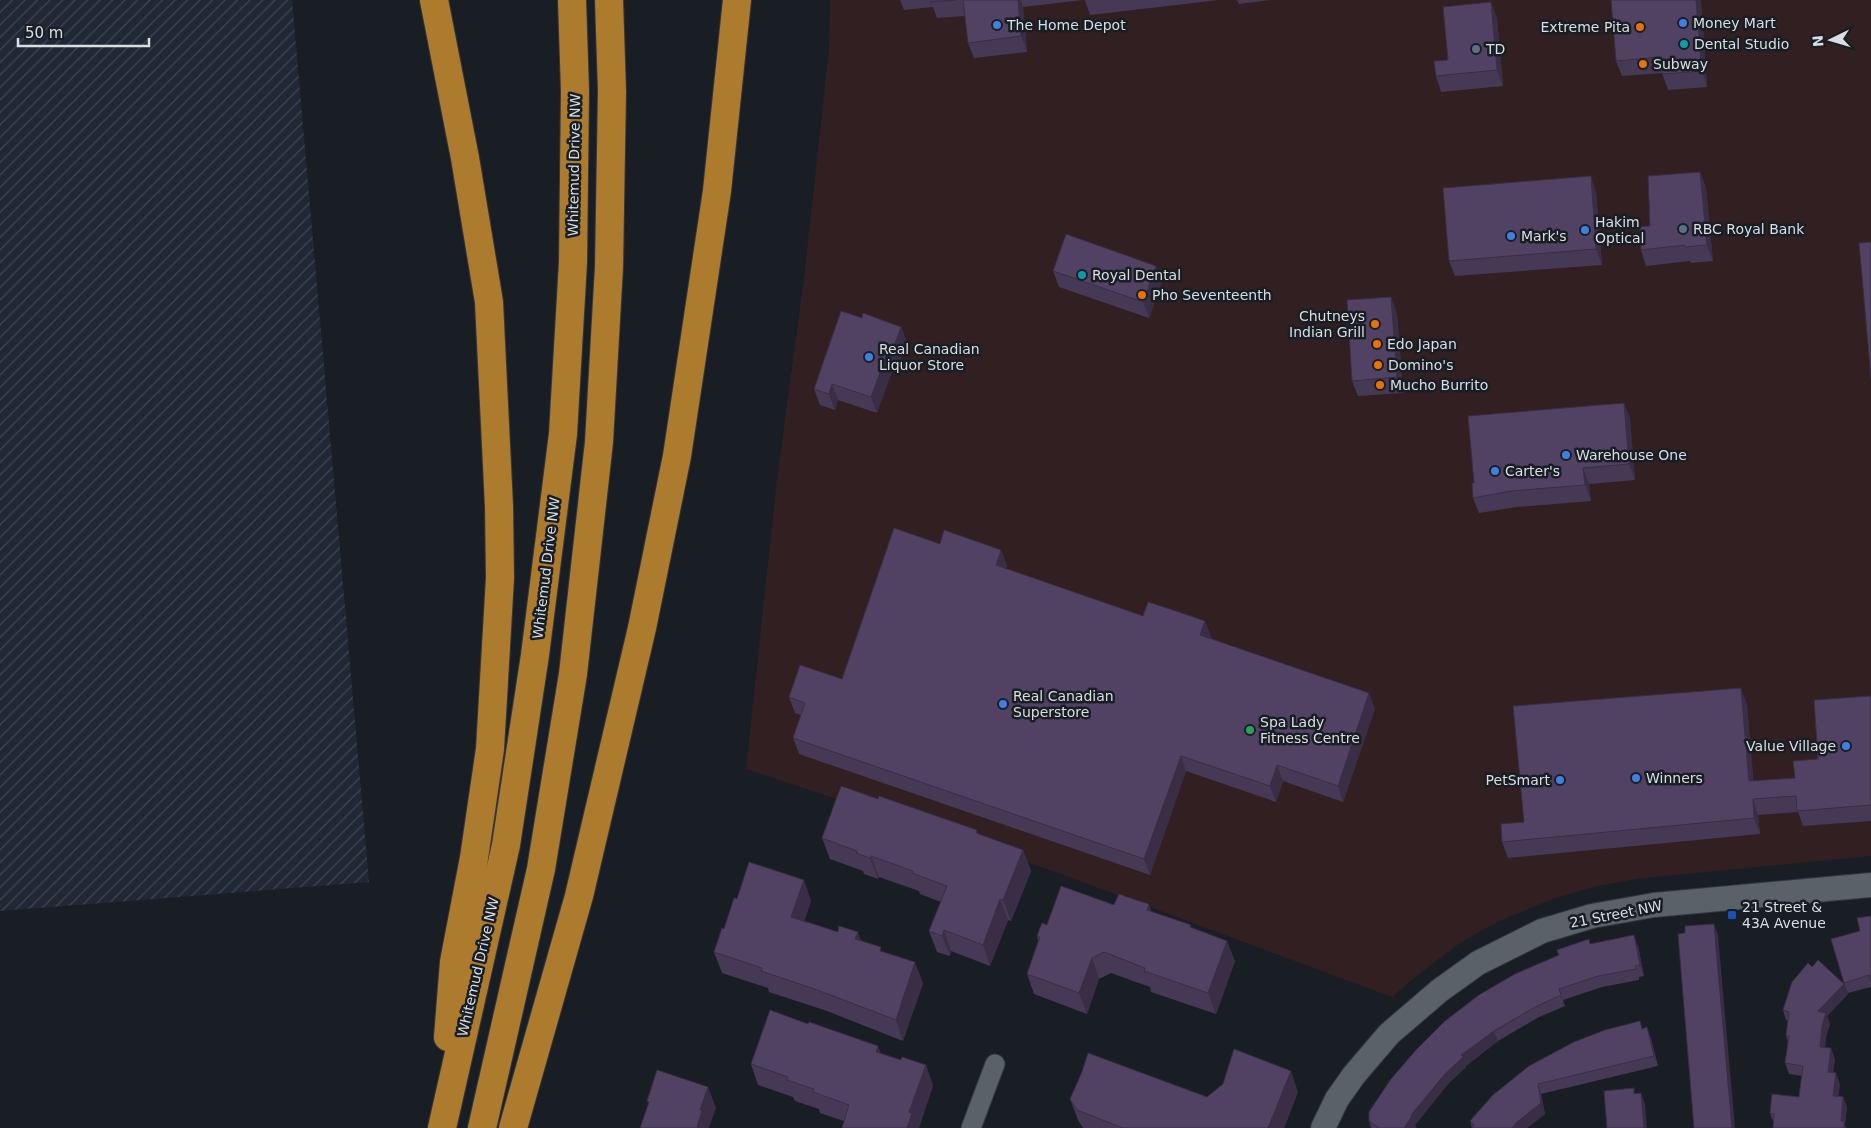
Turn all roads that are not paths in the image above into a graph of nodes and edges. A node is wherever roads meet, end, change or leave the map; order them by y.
1 (434, 0) edge
2 (444, 0) edge
3 (572, 0) edge
4 (610, 0) edge
5 (737, 0) edge
6 (465, 158) junction
7 (1871, 886) edge
8 (995, 1064) dead end
9 (442, 1128) edge
10 (482, 1128) edge
11 (513, 1128) edge
12 (971, 1128) edge
13 (1323, 1128) edge

1 - 6 highway
2 - 6 highway
3 - 9 highway, Whitemud Drive NW
4 - 10 highway
5 - 11 highway
6 - 9 highway
7 - 13 street, 21 Street NW
8 - 12 street

